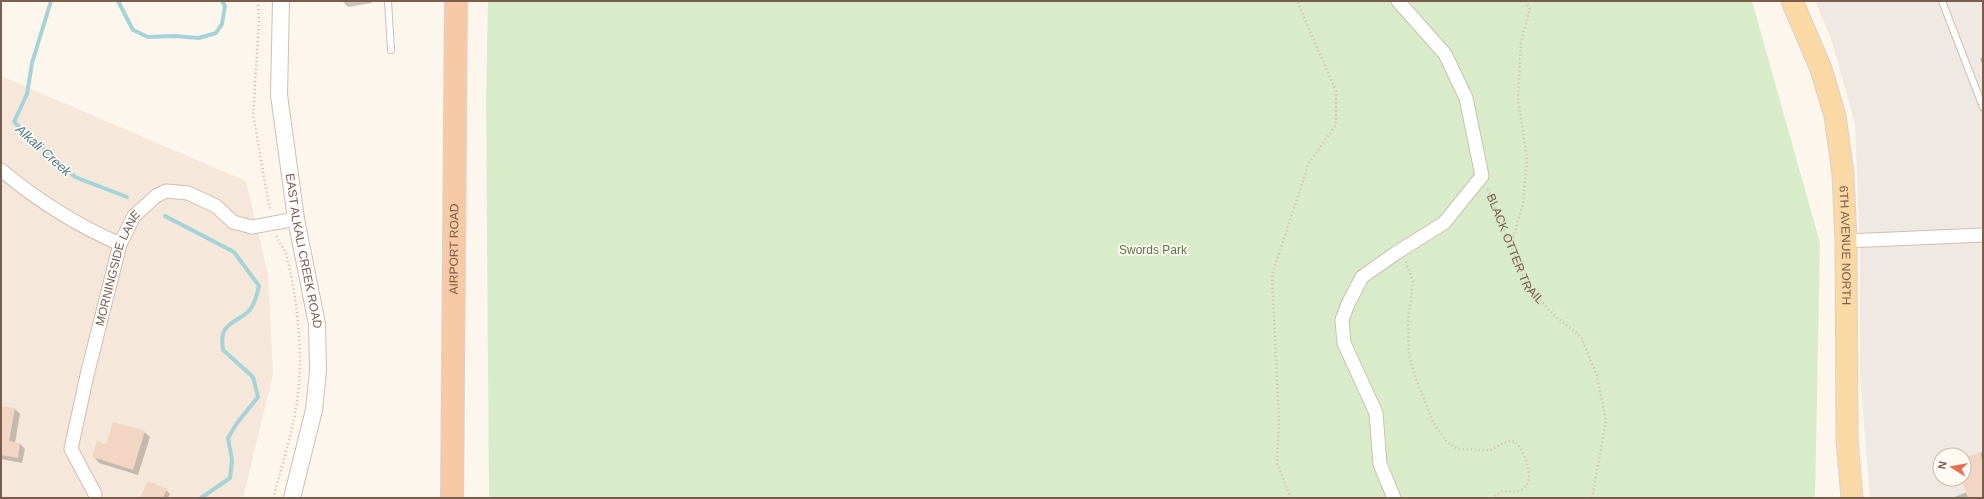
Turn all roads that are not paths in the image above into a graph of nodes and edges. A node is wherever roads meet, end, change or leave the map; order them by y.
1 (281, 1) edge
2 (388, 1) edge
3 (456, 1) edge
4 (1398, 1) edge
5 (1792, 1) edge
6 (1942, 1) edge
7 (391, 50) dead end
8 (1983, 107) edge
9 (1, 170) edge
10 (296, 219) junction
11 (1983, 235) edge
12 (1846, 241) junction
13 (120, 244) junction
14 (95, 494) dead end
15 (292, 498) edge
16 (452, 498) edge
17 (1394, 498) edge
18 (1852, 498) edge

1 - 10 street, EAST ALKALI CREEK ROAD
2 - 7 lane
3 - 16 highway, AIRPORT ROAD
4 - 17 street
5 - 12 main road, 6TH AVENUE NORTH
6 - 8 lane
9 - 13 street
10 - 13 street, MORNINGSIDE LANE
10 - 15 street, EAST ALKALI CREEK ROAD
11 - 12 street
12 - 18 main road, 6TH AVENUE NORTH
13 - 14 street, MORNINGSIDE LANE

